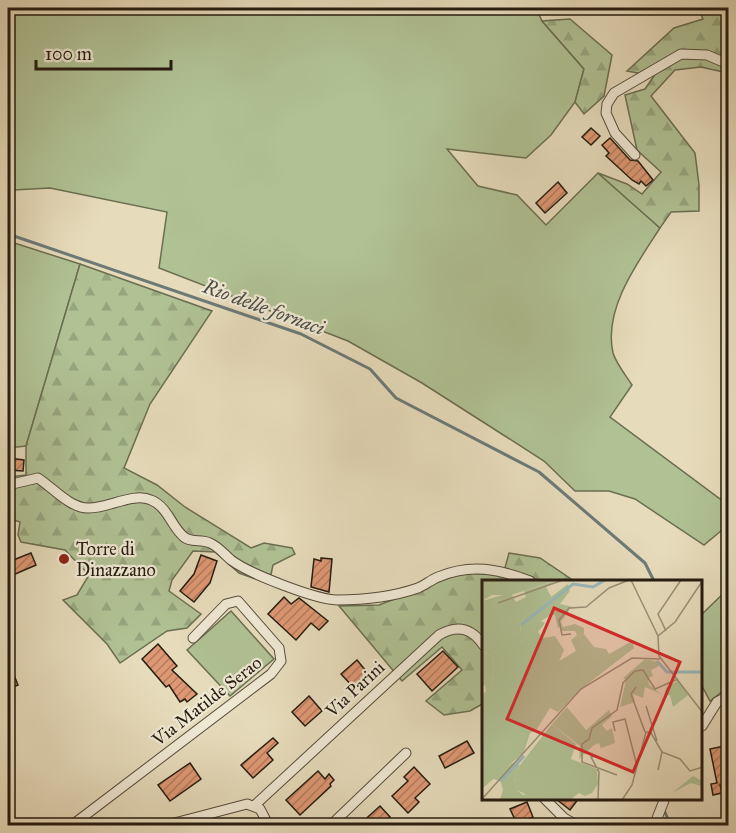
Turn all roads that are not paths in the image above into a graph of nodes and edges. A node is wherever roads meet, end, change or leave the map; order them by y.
1 (729, 64) edge
2 (635, 155) dead end
3 (8, 485) edge
4 (527, 580) edge
5 (193, 638) dead end
6 (482, 643) edge
7 (729, 696) edge
8 (703, 724) edge
9 (406, 753) dead end
10 (546, 800) edge
11 (664, 800) edge
12 (255, 805) junction
13 (71, 825) edge
14 (163, 825) edge
15 (268, 825) edge
16 (330, 825) edge
17 (578, 825) edge
18 (654, 825) edge

1 - 2 street
3 - 4 street
5 - 13 street, Via Matilde Serao
6 - 12 street, Via Parini
7 - 8 street
9 - 16 street
10 - 17 street
11 - 18 street
12 - 14 street
12 - 15 street

